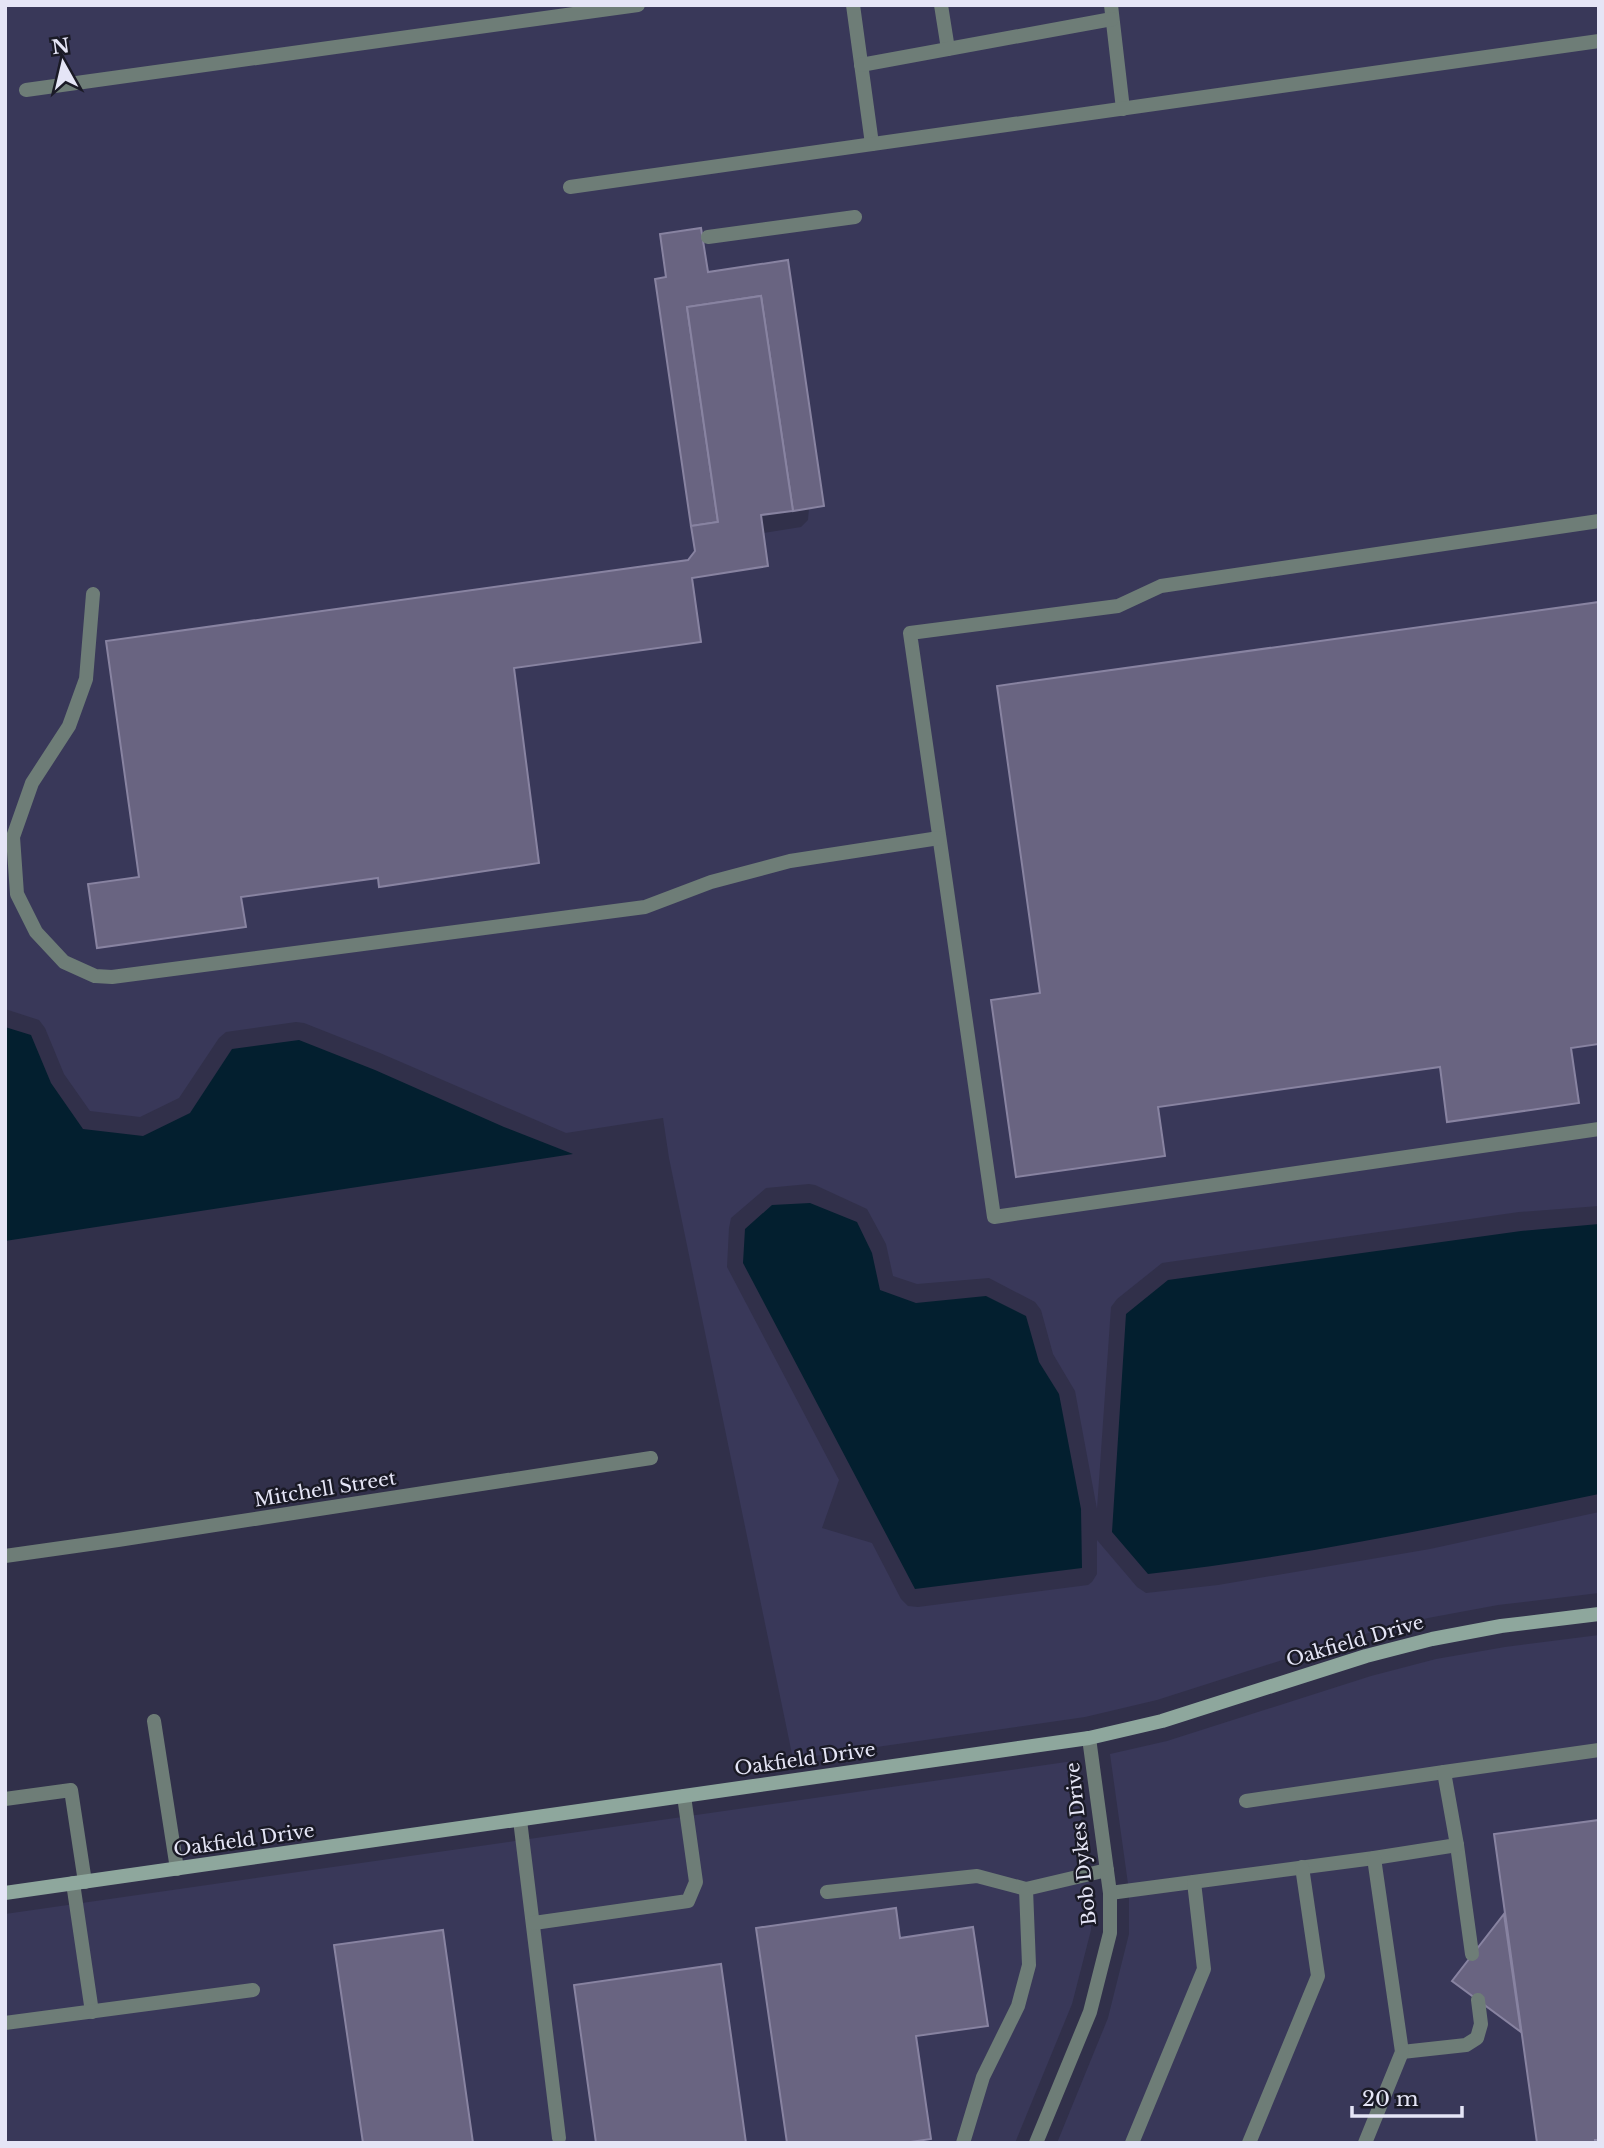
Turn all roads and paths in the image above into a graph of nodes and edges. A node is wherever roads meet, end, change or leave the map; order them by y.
1 (638, 5) edge
2 (853, 5) edge
3 (942, 5) edge
4 (1112, 12) edge
5 (1599, 41) edge
6 (948, 49) junction
7 (861, 65) junction
8 (26, 90) dead end
9 (1123, 108) junction
10 (872, 144) junction
11 (570, 187) dead end
12 (855, 217) dead end
13 (708, 237) dead end
14 (1599, 521) edge
15 (93, 594) dead end
16 (939, 838) junction
17 (1599, 1129) edge
18 (651, 1458) dead end
19 (5, 1556) edge
20 (1599, 1614) edge
21 (154, 1721) dead end
22 (1089, 1738) junction
23 (1599, 1750) edge
24 (1444, 1772) junction
25 (684, 1796) junction
26 (5, 1799) edge
27 (1247, 1801) dead end
28 (520, 1820) junction
29 (1457, 1844) junction
30 (1374, 1858) junction
31 (1302, 1867) junction
32 (177, 1869) junction
33 (1107, 1870) junction
34 (1194, 1882) junction
35 (79, 1883) junction
36 (1026, 1889) junction
37 (827, 1892) dead end
38 (5, 1893) edge
39 (1110, 1893) junction
40 (534, 1923) junction
41 (1472, 1954) dead end
42 (253, 1990) dead end
43 (1478, 2000) dead end
44 (92, 2012) junction
45 (5, 2023) edge
46 (1402, 2052) junction
47 (559, 2138) dead end
48 (963, 2143) edge
49 (1036, 2143) edge
50 (1132, 2143) edge
51 (1249, 2143) edge
52 (1365, 2143) edge

1 - 8 street
2 - 7 street
3 - 6 street
4 - 6 street
4 - 9 street
5 - 9 street
6 - 7 street
7 - 10 street
9 - 10 street
10 - 11 street
12 - 13 street
14 - 16 street
15 - 16 street
16 - 17 street
18 - 19 street, Mitchell Street
20 - 22 street, Oakfield Drive
21 - 32 street
22 - 25 street, Oakfield Drive
22 - 33 street, Bob Dykes Drive
23 - 24 street
24 - 27 street
24 - 29 street
25 - 28 street, Oakfield Drive
25 - 40 street
26 - 35 street
28 - 32 street, Oakfield Drive
28 - 40 street
29 - 30 street
29 - 41 street
30 - 31 street
30 - 46 street
31 - 34 street
31 - 51 street
32 - 35 street, Oakfield Drive
33 - 36 street
33 - 39 street, Bob Dykes Drive
34 - 39 street
34 - 50 street
35 - 38 street, Oakfield Drive
35 - 44 street
36 - 37 street
36 - 48 street
39 - 49 street, Bob Dykes Drive
40 - 47 street
42 - 44 street
43 - 46 street
44 - 45 street
46 - 52 street

